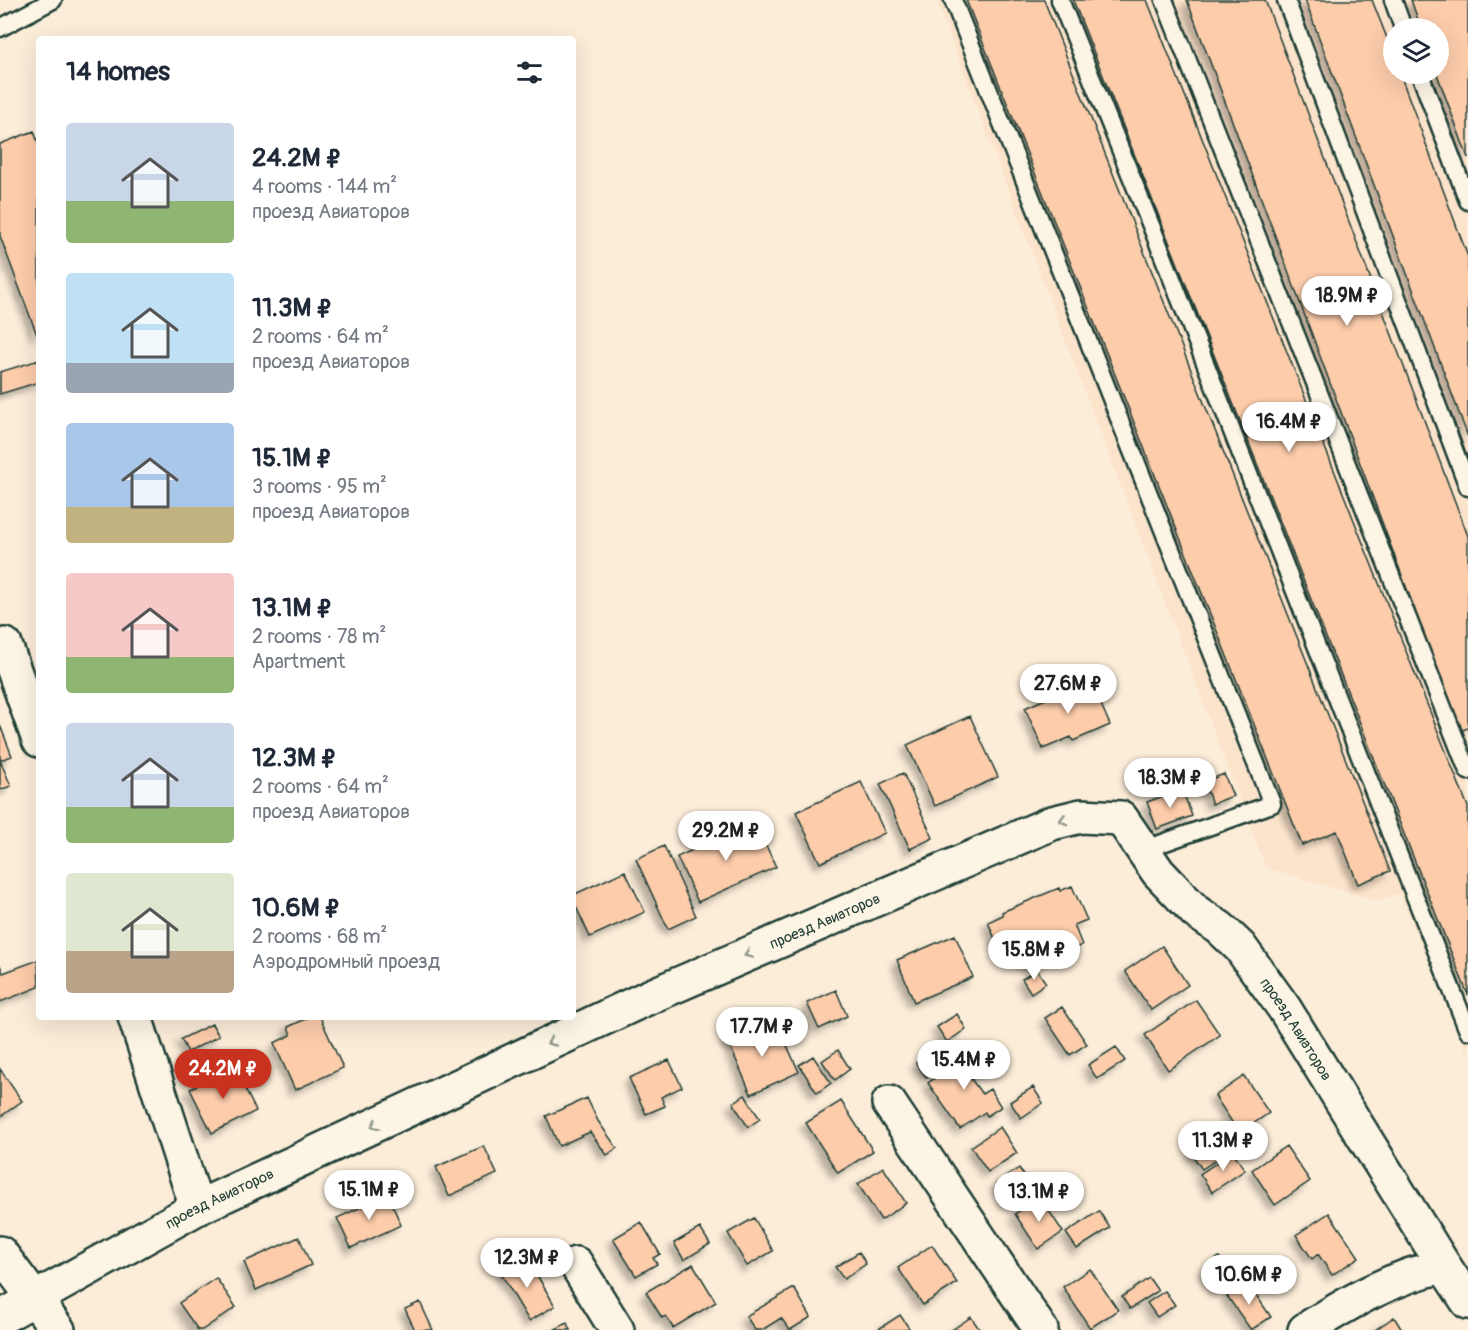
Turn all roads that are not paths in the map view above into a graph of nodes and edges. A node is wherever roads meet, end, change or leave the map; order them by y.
1 (53, 0) edge
2 (953, 0) edge
3 (1060, 0) edge
4 (1164, 0) edge
5 (1286, 0) edge
6 (1393, 0) edge
7 (1400, 18) edge
8 (0, 28) edge
9 (1424, 84) edge
10 (1468, 201) edge
11 (1468, 487) edge
12 (5, 645) dead end
13 (36, 732) edge
14 (1468, 771) edge
15 (1143, 850) junction
16 (136, 1020) edge
17 (1468, 1031) edge
18 (889, 1103) dead end
19 (197, 1208) junction
20 (0, 1253) edge
21 (576, 1264) dead end
22 (1444, 1266) junction
23 (34, 1300) junction
24 (1468, 1302) edge
25 (0, 1318) edge
26 (58, 1330) edge
27 (617, 1330) edge
28 (1041, 1330) edge
29 (1305, 1330) edge

1 - 8 lane
2 - 15 lane
3 - 17 lane
4 - 14 lane
5 - 11 lane
6 - 7 lane
9 - 10 lane
12 - 13 street
15 -> 19 street, проезд Авиаторов
15 - 22 street, проезд Авиаторов
16 - 19 street
18 - 28 street
19 - 23 street, проезд Авиаторов
20 - 23 street
21 - 27 street
22 - 24 street, проезд Авиаторов
22 - 29 street
23 - 25 street, проезд Авиаторов
23 - 26 street

